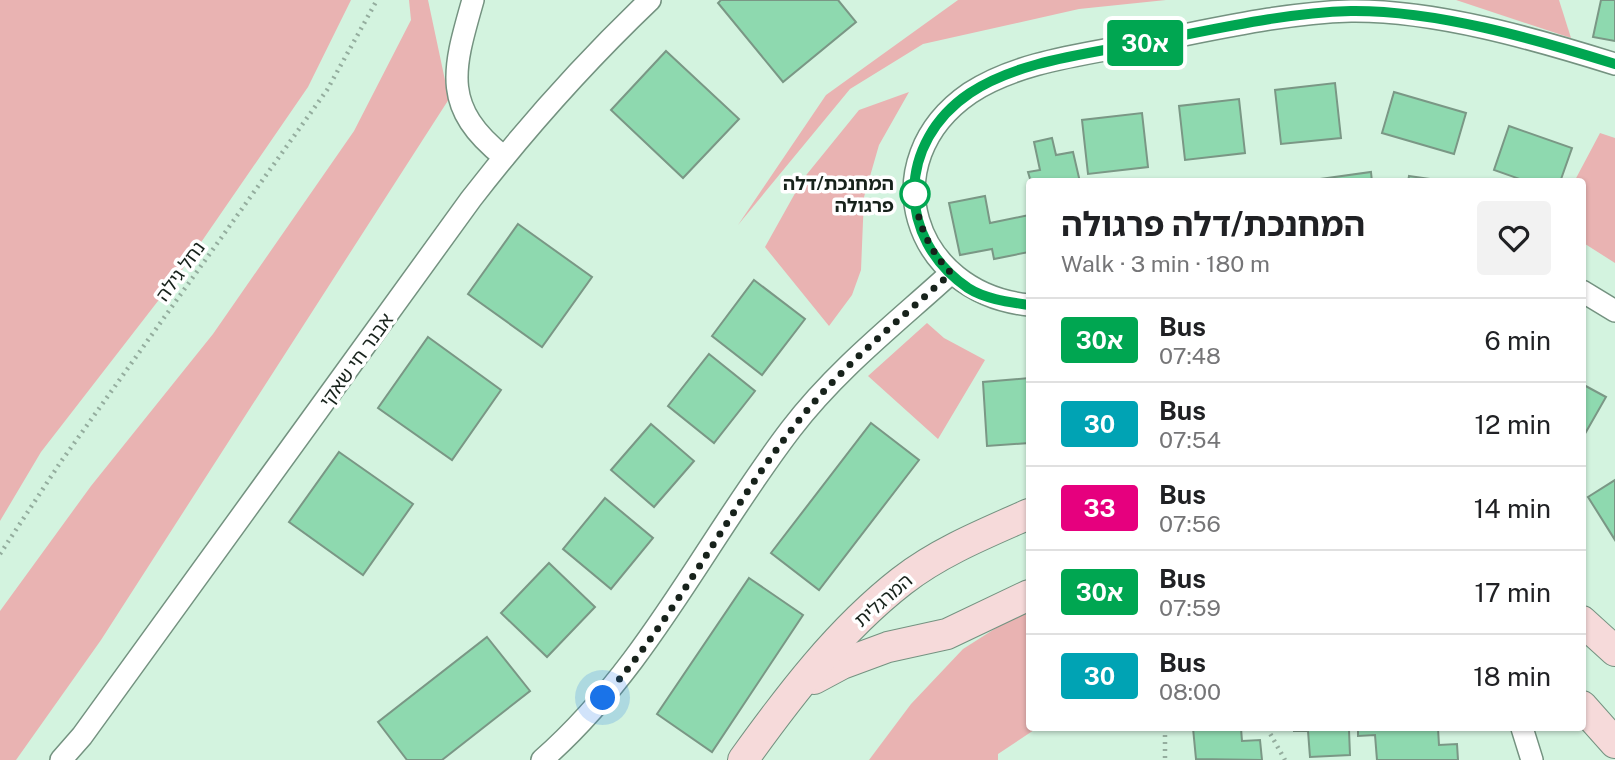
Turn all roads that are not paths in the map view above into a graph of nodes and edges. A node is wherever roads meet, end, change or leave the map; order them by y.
1 (473, 0) edge
2 (650, 0) edge
3 (1615, 64) edge
4 (504, 157) junction
5 (951, 273) junction
6 (1586, 293) edge
7 (1026, 304) edge
8 (1615, 311) edge
9 (1026, 515) edge
10 (1026, 596) edge
11 (1586, 625) edge
12 (1615, 651) edge
13 (792, 691) junction
14 (1586, 710) edge
15 (1523, 731) edge
16 (82, 736) junction
17 (1615, 743) edge
18 (61, 760) edge
19 (70, 760) edge
20 (542, 760) edge
21 (743, 760) edge
22 (1532, 760) edge

1 - 4 street
2 - 4 street, אבנר חי שאקי
3 - 5 street
4 - 16 street, אבנר חי שאקי
5 - 7 street
5 - 20 street
6 - 8 street
9 - 13 street, המרגלית
10 - 13 street, המרגלית
11 - 12 street
13 - 21 street, המרגלית
14 - 17 street
15 - 22 street
16 - 18 street, אבנר חי שאקי
16 - 19 street, אבנר חי שאקי

